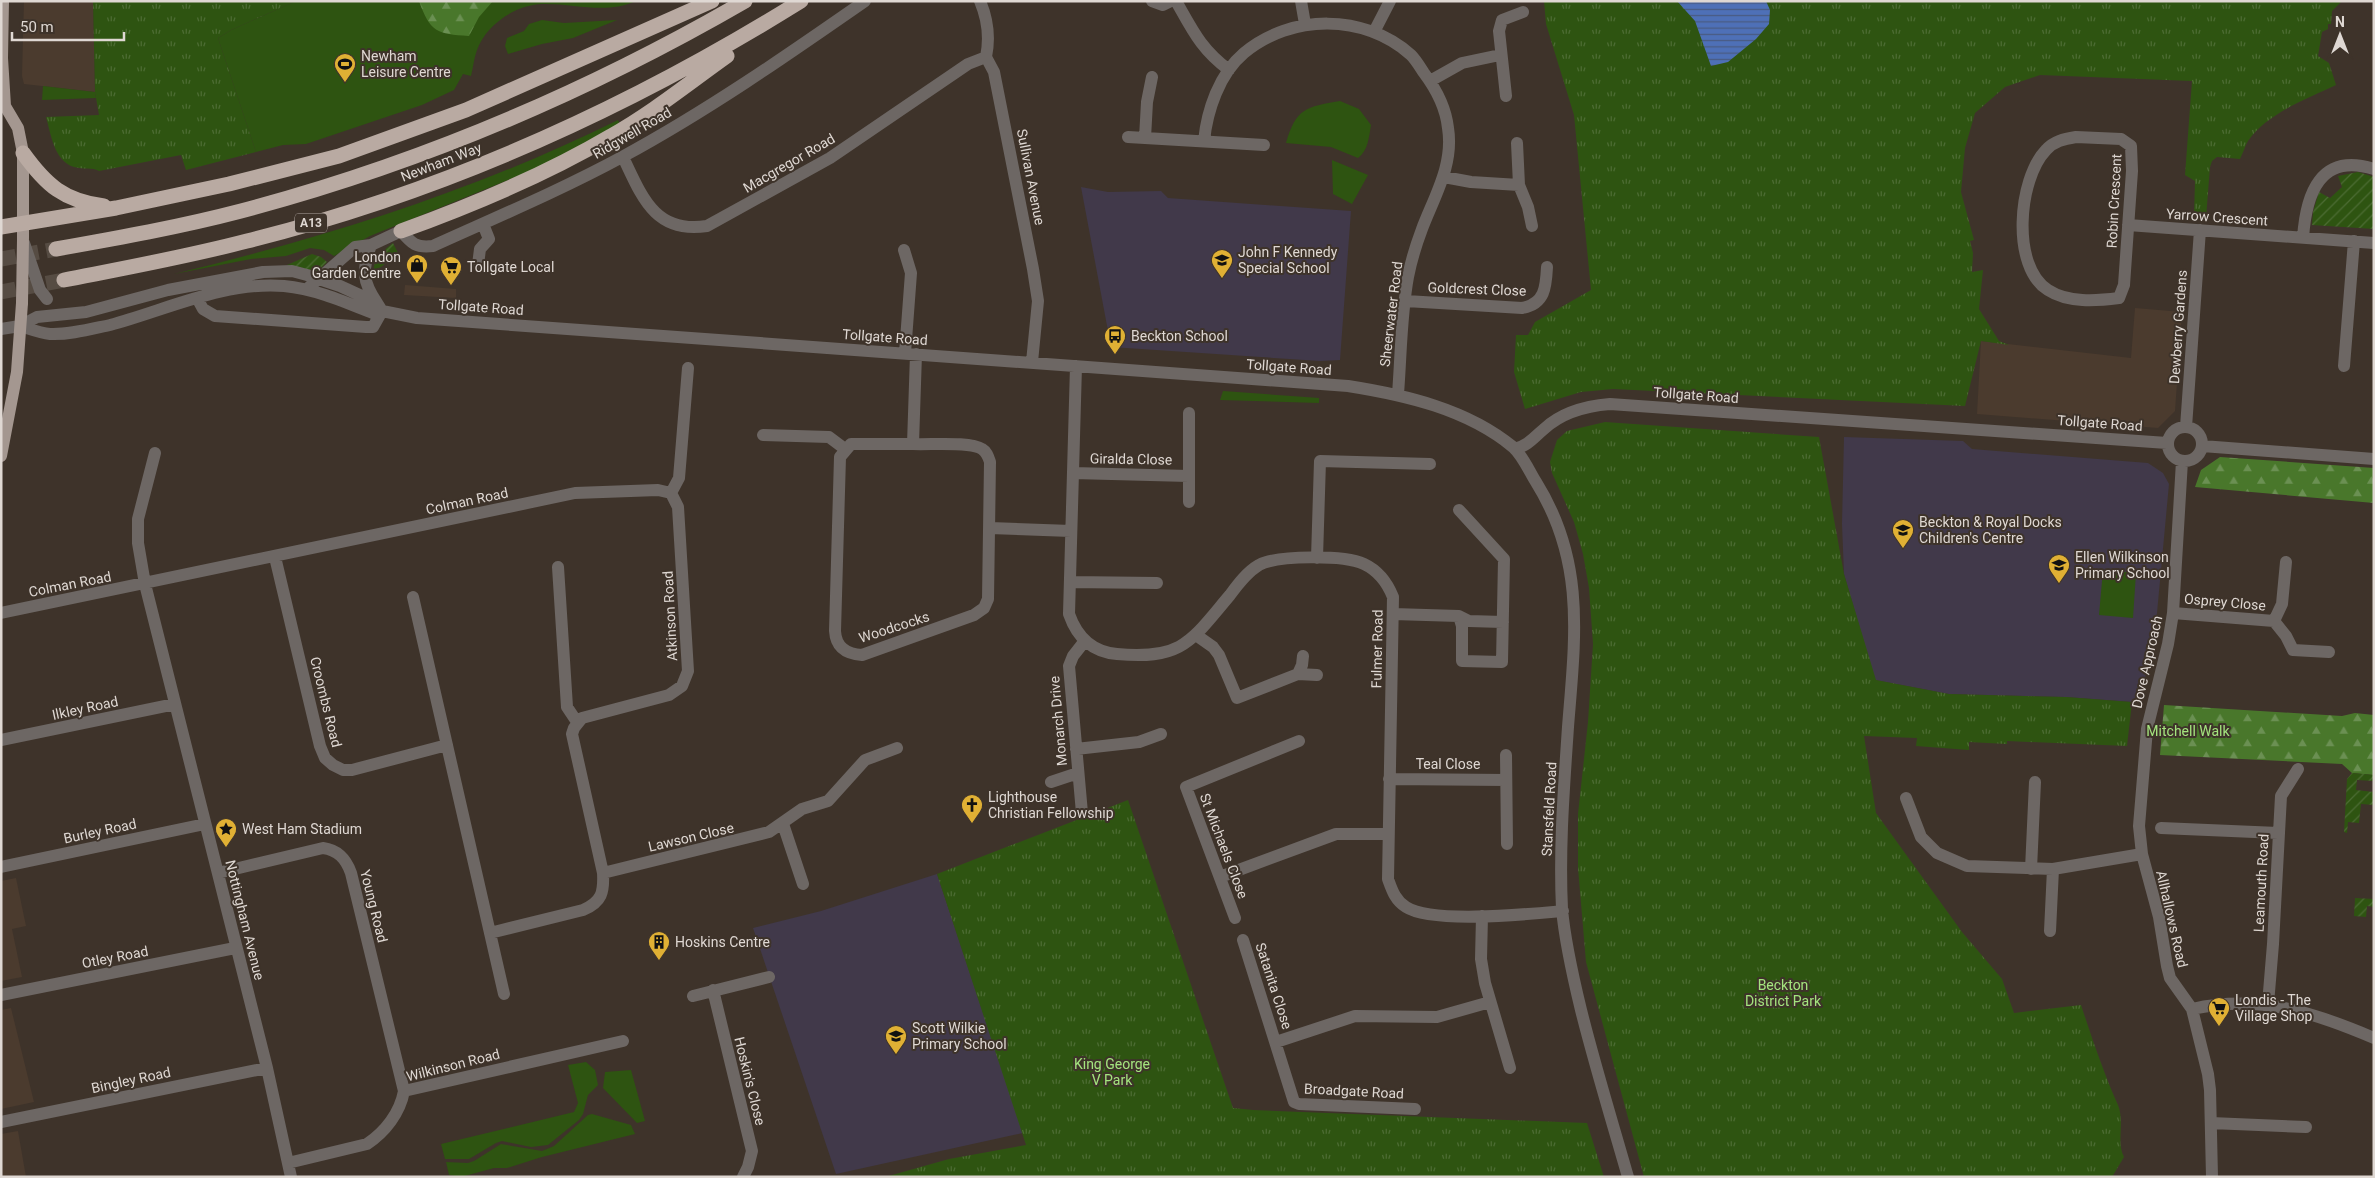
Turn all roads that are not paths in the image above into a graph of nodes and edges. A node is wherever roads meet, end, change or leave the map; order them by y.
1 (3, 1) edge
2 (712, 1) edge
3 (745, 1) edge
4 (802, 1) edge
5 (865, 1) edge
6 (980, 1) edge
7 (1152, 1) edge
8 (1171, 1) edge
9 (1176, 1) edge
10 (1301, 1) edge
11 (1390, 1) edge
12 (1523, 12) dead end
13 (1305, 24) junction
14 (1374, 32) junction
15 (1500, 55) junction
16 (986, 57) junction
17 (1229, 70) junction
18 (1152, 77) dead end
19 (1430, 81) junction
20 (1506, 96) dead end
21 (3, 111) edge
22 (1128, 137) dead end
23 (1145, 138) junction
24 (1204, 141) junction
25 (1517, 143) dead end
26 (1264, 145) dead end
27 (23, 153) junction
28 (623, 157) junction
29 (2374, 169) edge
30 (1444, 177) junction
31 (1519, 185) junction
32 (116, 208) junction
33 (24, 223) junction
34 (483, 224) junction
35 (2128, 225) junction
36 (1532, 226) dead end
37 (1, 227) edge
38 (2200, 230) junction
39 (401, 231) junction
40 (2303, 238) junction
41 (23, 240) junction
42 (2354, 242) junction
43 (2374, 243) edge
44 (371, 245) junction
45 (56, 249) tunnel mouth
46 (904, 250) dead end
47 (478, 265) dead end
48 (1547, 266) dead end
49 (319, 279) junction
50 (64, 280) tunnel mouth
51 (307, 289) junction
52 (197, 298) junction
53 (1406, 301) junction
54 (380, 307) junction
55 (76, 313) junction
56 (20, 326) junction
57 (1, 329) edge
58 (911, 354) junction
59 (1032, 362) junction
60 (1076, 366) junction
61 (2344, 366) dead end
62 (688, 368) dead end
63 (1398, 394) junction
64 (1189, 413) dead end
65 (2186, 426) junction
66 (763, 435) dead end
67 (2167, 443) junction
68 (913, 444) junction
69 (2202, 446) junction
70 (844, 449) junction
71 (1515, 449) junction
72 (155, 453) dead end
73 (1, 456) edge
74 (2374, 459) edge
75 (2182, 461) junction
76 (1430, 464) dead end
77 (1073, 473) junction
78 (1189, 476) junction
79 (671, 493) junction
80 (1188, 502) dead end
81 (1459, 510) dead end
82 (990, 528) junction
83 (1071, 531) junction
84 (275, 557) junction
85 (1317, 558) junction
86 (2286, 562) dead end
87 (558, 567) dead end
88 (1070, 582) junction
89 (1157, 582) dead end
90 (145, 584) junction
91 (413, 597) dead end
92 (1, 613) edge
93 (2173, 613) junction
94 (1393, 614) junction
95 (1459, 616) junction
96 (2274, 621) junction
97 (1503, 622) junction
98 (1196, 635) junction
99 (1084, 642) junction
100 (2329, 652) dead end
101 (1303, 656) dead end
102 (1298, 674) junction
103 (1317, 675) dead end
104 (175, 704) junction
105 (578, 722) junction
106 (1161, 734) dead end
107 (1, 740) edge
108 (1298, 740) dead end
109 (447, 745) junction
110 (897, 748) dead end
111 (1076, 749) junction
112 (2145, 749) joint
113 (1506, 755) dead end
114 (2298, 769) dead end
115 (1078, 773) junction
116 (1390, 779) junction
117 (1506, 780) junction
118 (1051, 782) dead end
119 (2035, 782) dead end
120 (1906, 798) dead end
121 (1082, 813) dead end
122 (205, 824) junction
123 (783, 824) junction
124 (2161, 828) dead end
125 (2278, 833) junction
126 (1388, 834) junction
127 (1507, 844) dead end
128 (2142, 854) junction
129 (1, 867) edge
130 (2031, 869) junction
131 (2053, 869) junction
132 (218, 873) junction
133 (603, 874) junction
134 (1220, 876) junction
135 (803, 884) dead end
136 (1562, 911) junction
137 (1482, 916) junction
138 (1235, 918) dead end
139 (2050, 931) dead end
140 (490, 933) junction
141 (1243, 940) dead end
142 (235, 948) junction
143 (769, 977) dead end
144 (713, 990) junction
145 (504, 994) dead end
146 (1, 995) edge
147 (693, 996) dead end
148 (1490, 1002) junction
149 (2268, 1004) junction
150 (2192, 1009) junction
151 (2374, 1038) edge
152 (623, 1041) dead end
153 (1276, 1042) junction
154 (267, 1068) junction
155 (1510, 1068) dead end
156 (404, 1091) junction
157 (1415, 1109) dead end
158 (1, 1122) edge
159 (2211, 1123) junction
160 (2306, 1127) dead end
161 (288, 1163) junction
162 (291, 1177) edge
163 (743, 1177) edge
164 (1628, 1177) edge
165 (2212, 1177) edge

1 - 21 main road
2 - 32 highway
3 - 45 highway, Newham Way / A13
4 - 39 highway
4 - 50 highway, Newham Way / A13
5 - 28 street, Ridgwell Road
6 - 16 street, Sullivan Avenue
7 - 8 street
9 - 17 street
10 - 13 street
11 - 14 street
12 - 15 street
13 - 14 street, Sheerwater Road
13 - 17 street, Sheerwater Road
14 - 19 street, Sheerwater Road
15 - 19 street
15 - 20 street
16 - 28 street, Macgregor Road
16 - 59 street, Sullivan Avenue
17 - 24 street, Sheerwater Road
18 - 23 street
19 - 30 street, Sheerwater Road
21 - 27 main road
22 - 23 street
23 - 24 street
24 - 26 street
25 - 31 street
27 - 32 highway
27 - 33 main road
28 - 34 street, Ridgwell Road
29 - 40 street
30 - 31 street
30 - 53 street, Sheerwater Road
31 - 36 street
32 - 33 highway
33 - 37 highway
33 - 41 main road
34 - 39 street, Ridgwell Road
34 - 47 street
35 - 35 street, Robin Crescent
35 - 38 street, Yarrow Crescent
38 - 40 street, Yarrow Crescent
38 - 65 street, Dewberry Gardens
39 - 44 street
40 - 42 street, Yarrow Crescent
41 - 55 street, bridge
41 - 56 main road, bridge
42 - 43 street, Yarrow Crescent
42 - 61 street
44 - 49 street
44 - 54 street
46 - 58 street
48 - 53 street, Goldcrest Close
49 - 51 street
49 - 54 street, Tollgate Road
49 - 55 street, Tollgate Road
51 - 52 street, Tollgate Road
51 - 54 street, Tollgate Road
52 - 54 street
52 - 56 street, Tollgate Road
53 - 63 street, Sheerwater Road
54 - 58 street, Tollgate Road
55 - 56 street, Tollgate Road
56 - 57 street
56 - 73 main road
58 - 59 street, Tollgate Road
58 - 68 street
59 - 60 street, Tollgate Road
60 - 63 street, Tollgate Road
60 - 77 street
62 - 79 street
63 - 71 street, Tollgate Road
64 - 78 street, Giralda Close
65 - 67 street
65 - 69 street
66 - 70 street
67 - 71 street, Tollgate Road
67 - 75 street
68 - 70 street, Woodcocks
68 - 82 street, Woodcocks
69 - 74 street
69 - 75 street
70 - 82 street, Woodcocks
71 - 136 street, Stansfeld Road
72 - 90 street
75 - 93 street, Dove Approach
76 - 85 street
77 - 78 street, Giralda Close
77 - 83 street
78 - 80 street, Giralda Close
79 - 84 street, Colman Road
79 - 105 street, Atkinson Road
81 - 97 street
82 - 83 street
83 - 88 street
84 - 90 street, Colman Road
84 - 109 street, Croombs Road
85 - 94 street, Fulmer Road
85 - 98 street, Fulmer Road
86 - 96 street, Osprey Close
87 - 105 street
88 - 89 street
88 - 99 street
90 - 92 street, Colman Road
90 - 104 street, Nottingham Avenue
91 - 109 street
93 - 96 street, Osprey Close
93 - 112 street, Dove Approach
94 - 95 street
94 - 116 street, Fulmer Road
95 - 97 street
95 - 97 street
96 - 100 street, Osprey Close
98 - 99 street, Fulmer Road
98 - 102 street
99 - 111 street, Monarch Drive
101 - 102 street
102 - 103 street
104 - 107 street, Ilkley Road
104 - 122 street, Nottingham Avenue
105 - 133 street
106 - 111 street
108 - 134 street, St Michaels Close
109 - 140 street
110 - 123 street, Lawson Close
111 - 115 street, Monarch Drive
112 - 128 street, Allhallows Road
113 - 117 street
114 - 125 street, Leamouth Road
115 - 118 street, Monarch Drive
115 - 121 street, Monarch Drive
116 - 117 street, Teal Close
116 - 126 street, Fulmer Road
117 - 127 street
119 - 130 street
120 - 130 street
122 - 129 street, Burley Road
122 - 132 street, Nottingham Avenue
123 - 133 street, Lawson Close
123 - 135 street
124 - 125 street
125 - 149 street, Leamouth Road
126 - 134 street
126 - 137 street, Fulmer Road
128 - 131 street
128 - 150 street, Allhallows Road
130 - 131 street
131 - 139 street
132 - 142 street, Nottingham Avenue
132 - 156 street, Young Road
133 - 140 street
134 - 138 street, St Michaels Close
136 - 137 street, Fulmer Road
136 - 164 street, Stansfeld Road
137 - 148 street
140 - 145 street
141 - 153 street, Satanita Close
142 - 146 street, Otley Road
142 - 154 street, Nottingham Avenue
143 - 144 street
144 - 147 street
144 - 163 street, Hoskin's Close
148 - 153 street
148 - 155 street
149 - 150 street
149 - 151 street
150 - 159 street, Allhallows Road
152 - 156 street, Wilkinson Road
153 - 157 street, Broadgate Road
154 - 158 street, Bingley Road
154 - 161 street, Nottingham Avenue
156 - 161 street, Wilkinson Road
159 - 160 street
159 - 165 street, Allhallows Road
161 - 162 street, Nottingham Avenue

